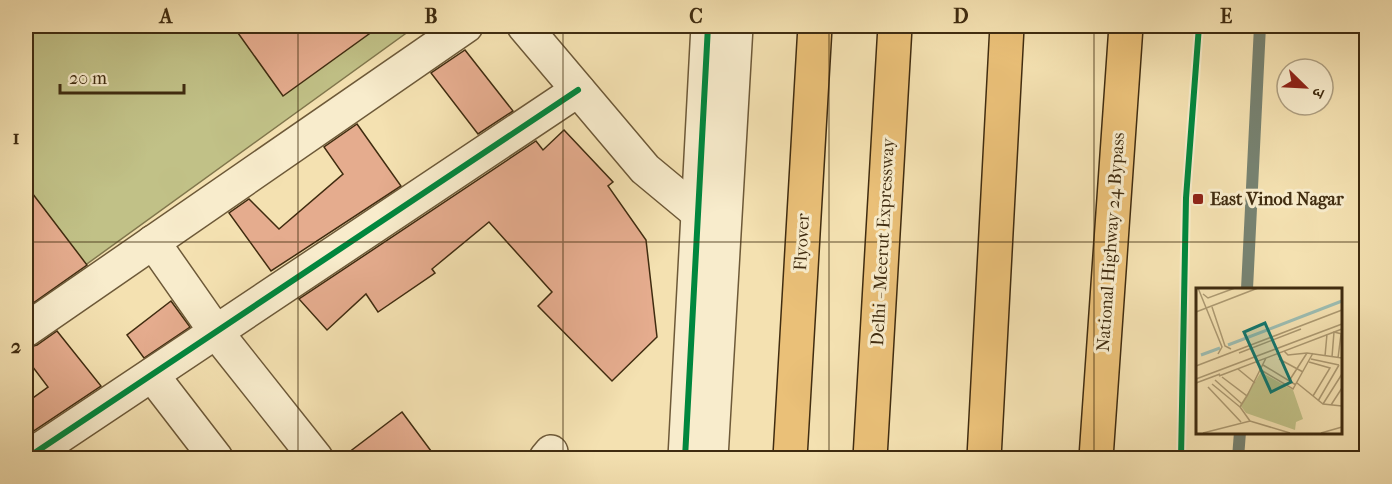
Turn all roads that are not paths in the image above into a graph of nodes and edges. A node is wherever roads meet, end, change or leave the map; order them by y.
1 (466, 26) edge
2 (524, 26) edge
3 (708, 26) edge
4 (735, 26) edge
5 (814, 26) edge
6 (895, 26) edge
7 (1007, 26) edge
8 (1125, 26) edge
9 (578, 90) junction
10 (698, 213) junction
11 (153, 242) junction
12 (26, 330) edge
13 (216, 332) junction
14 (152, 375) junction
15 (46, 453) edge
16 (216, 459) edge
17 (316, 459) edge
18 (685, 459) edge
19 (711, 459) edge
20 (790, 459) edge
21 (870, 459) edge
22 (984, 459) edge
23 (1096, 459) edge

1 - 11 street
2 - 9 street
3 - 10 street
4 - 19 street
5 - 20 highway, Flyover
6 - 21 highway, Delhi - Meerut Expressway
7 - 22 highway
8 - 23 highway, National Highway 24 Bypass
9 - 10 street
9 - 13 street
10 - 18 street
11 - 12 street
11 - 13 street
13 - 14 street
13 - 17 street
14 - 15 street
14 - 16 street

